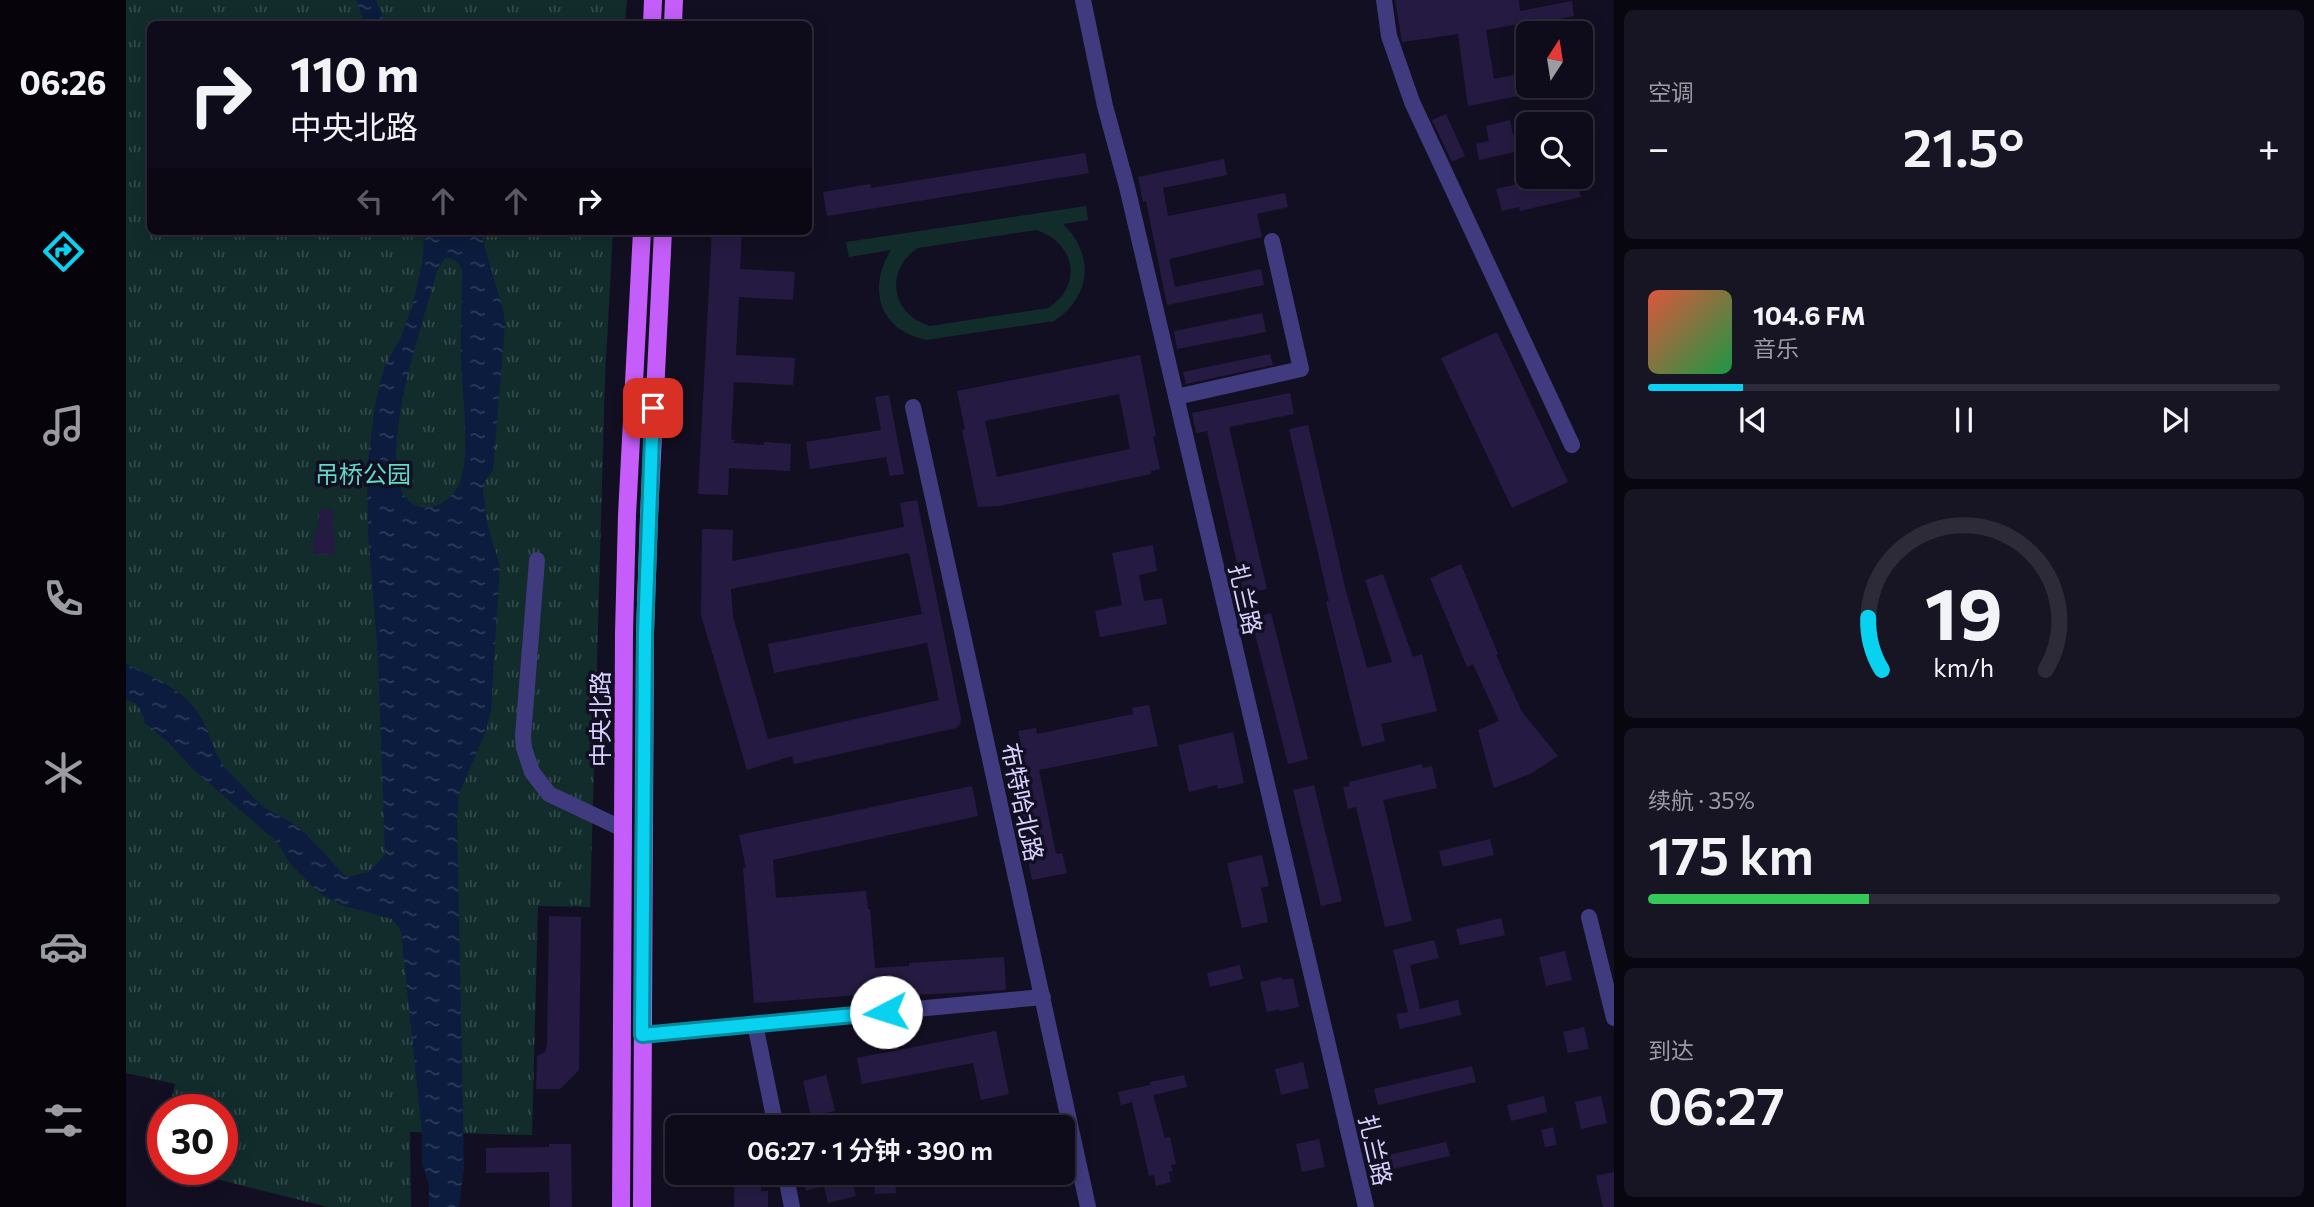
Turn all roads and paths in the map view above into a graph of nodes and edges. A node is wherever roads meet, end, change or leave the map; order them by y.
1 (653, 0) edge
2 (674, 0) edge
3 (1083, 0) edge
4 (1384, 0) edge
5 (652, 21) edge
6 (673, 21) edge
7 (642, 235) edge
8 (663, 235) edge
9 (1272, 241) dead end
10 (1176, 397) junction
11 (913, 407) dead end
12 (1572, 445) dead end
13 (537, 560) dead end
14 (623, 829) junction
15 (1589, 917) dead end
16 (1043, 997) junction
17 (1614, 1018) edge
18 (755, 1024) junction
19 (642, 1035) junction
20 (774, 1115) edge
21 (788, 1185) edge
22 (621, 1207) edge
23 (642, 1207) edge
24 (792, 1207) edge
25 (1088, 1207) edge
26 (1366, 1207) edge

1 - 5 main road
2 - 6 main road
3 - 10 street, 扎兰路
4 - 12 street
7 - 14 main road, 中央北路
8 - 19 main road, 中央北路
9 - 10 street
10 - 26 street, 扎兰路
11 - 16 street, 布特哈北路
13 - 14 street
14 - 22 main road, 中央北路
15 - 17 street
16 - 18 street
16 - 25 street, 布特哈北路
18 - 19 street
18 - 20 street
19 - 23 main road, 中央北路
21 - 24 street

